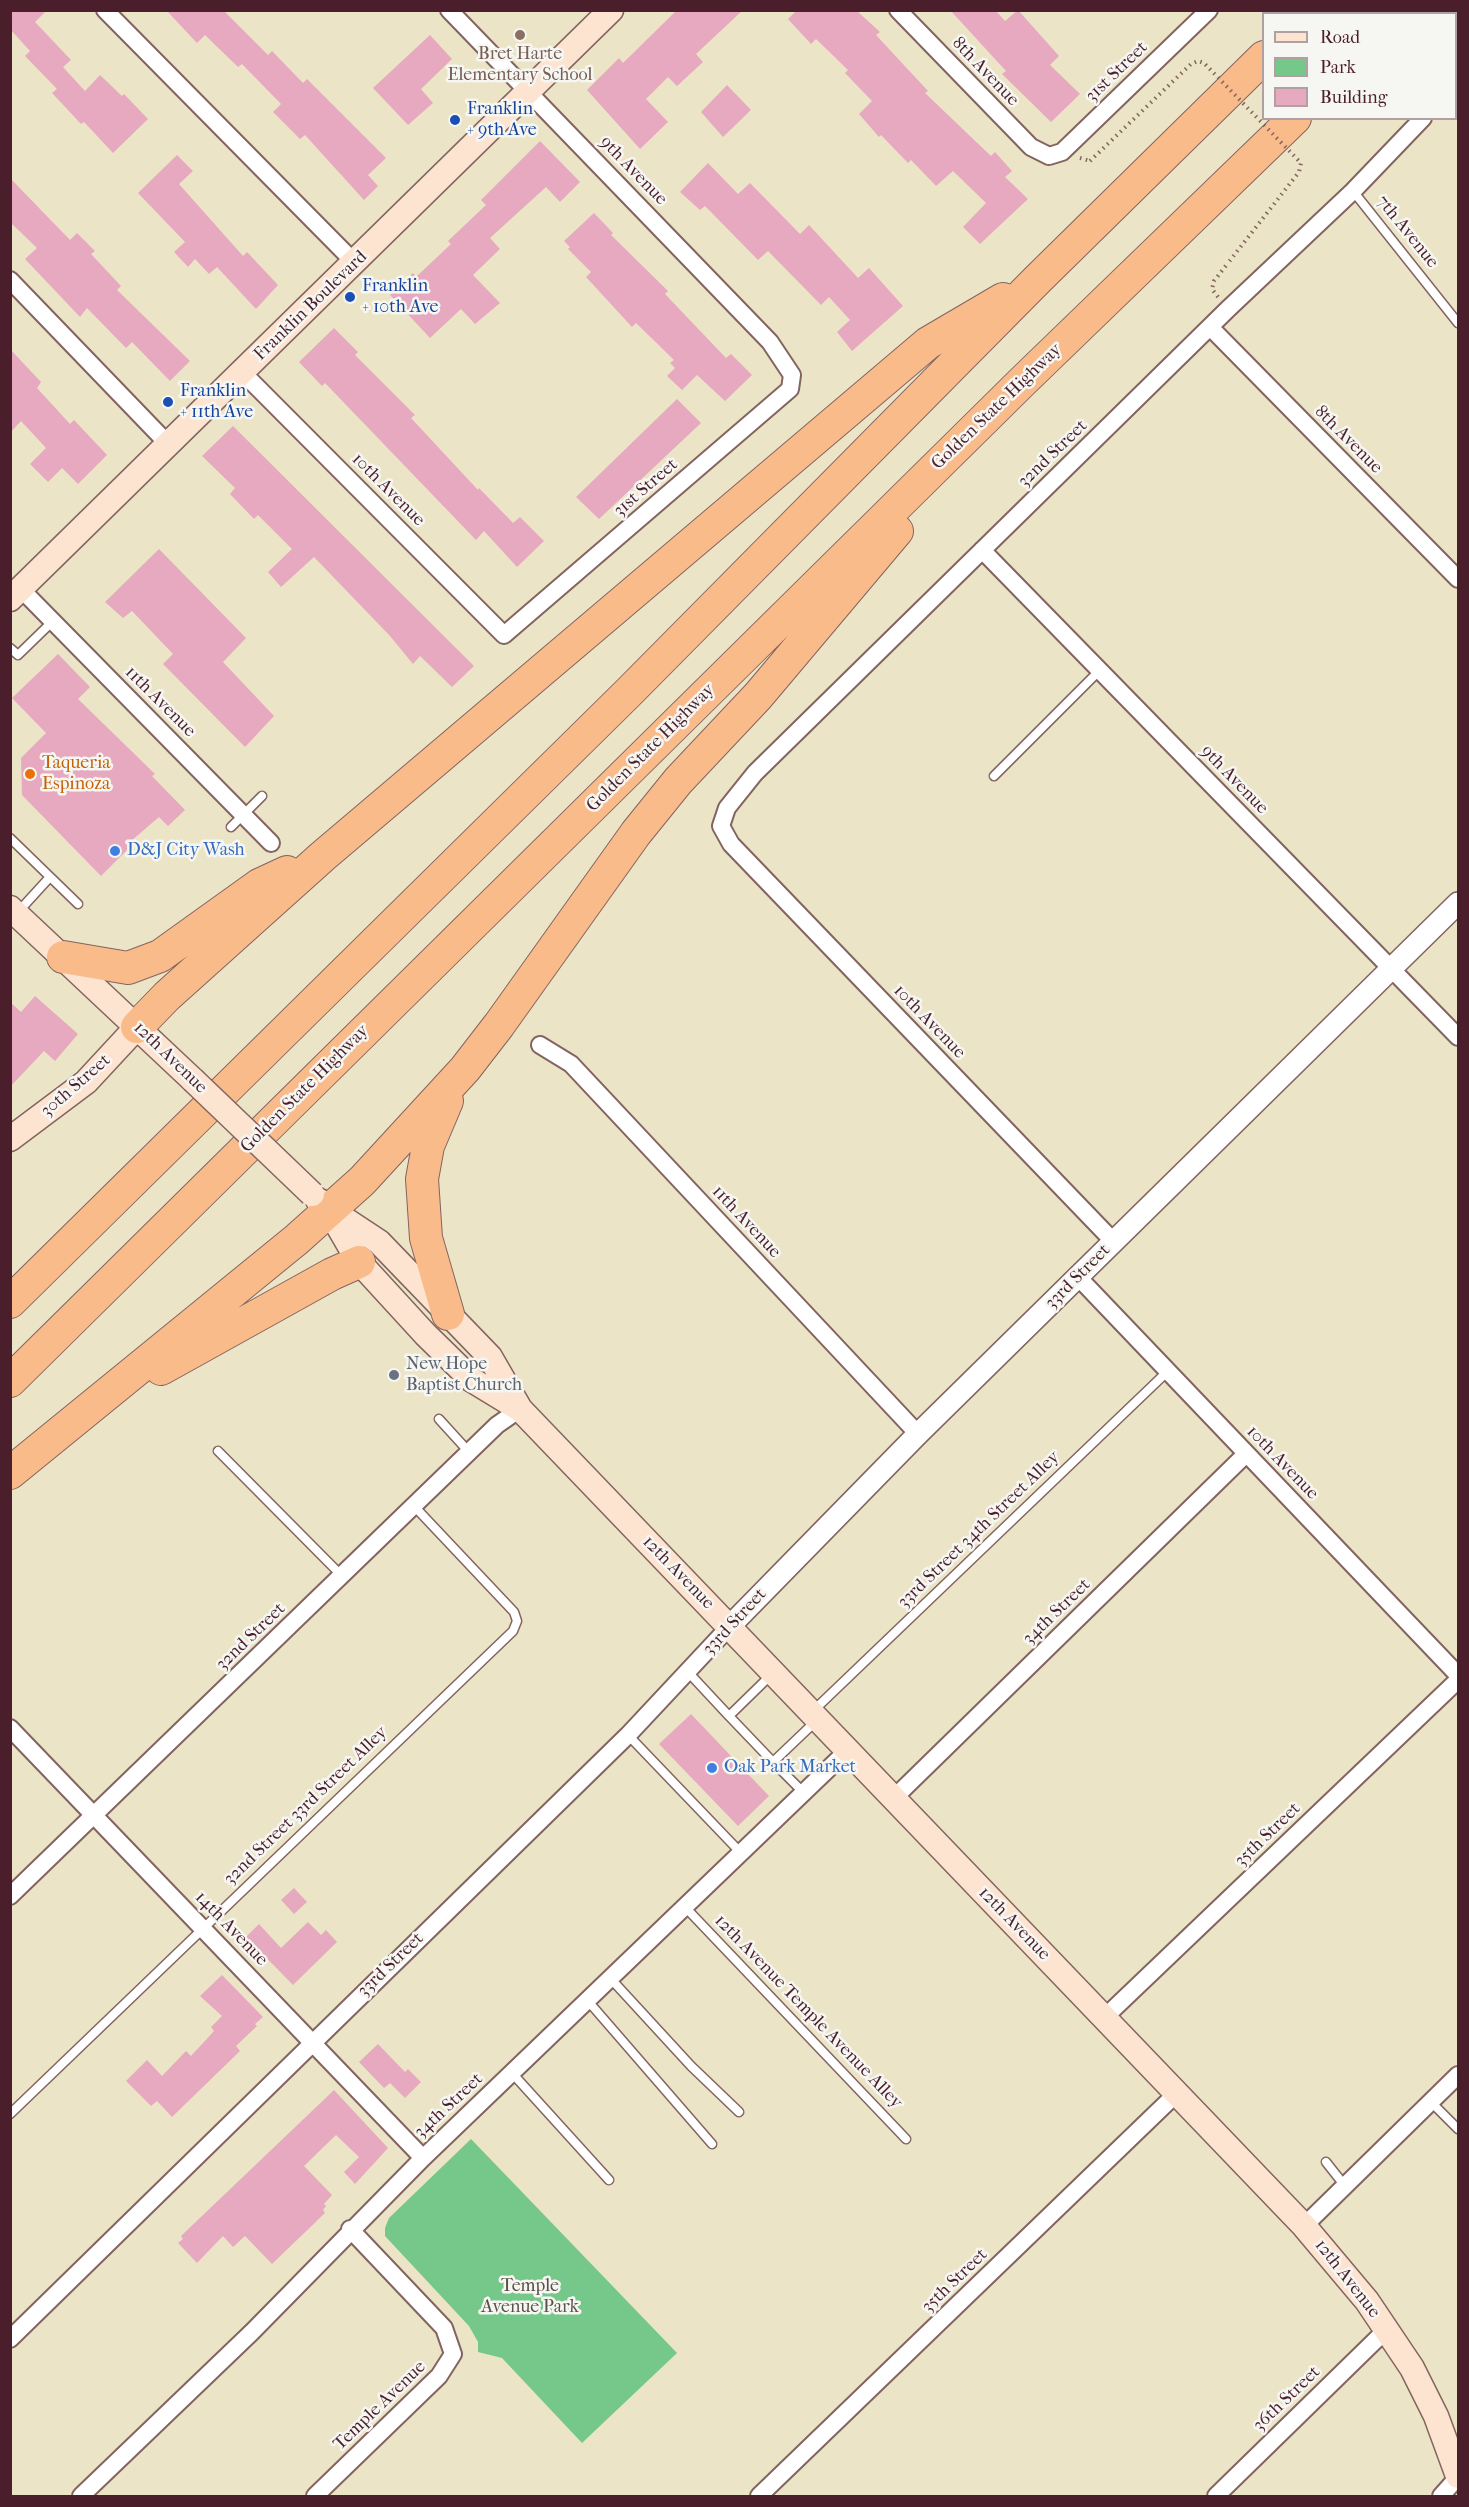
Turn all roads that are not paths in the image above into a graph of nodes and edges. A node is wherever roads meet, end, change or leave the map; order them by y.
1 (105, 10) edge
2 (449, 10) edge
3 (610, 10) edge
4 (898, 10) edge
5 (1208, 11) edge
6 (1262, 58) edge
7 (529, 90) junction
8 (1293, 120) edge
9 (1421, 120) edge
10 (1048, 156) joint
11 (1353, 191) junction
12 (355, 263) junction
13 (1038, 279) junction
14 (10, 280) edge
15 (1458, 323) edge
16 (1210, 327) junction
17 (784, 362) joint
18 (243, 373) junction
19 (1023, 381) junction
20 (169, 445) junction
21 (982, 550) junction
22 (1458, 579) edge
23 (16, 594) edge
24 (53, 621) junction
25 (504, 635) joint
26 (10, 648) edge
27 (1099, 671) junction
28 (994, 776) dead end
29 (262, 796) dead end
30 (244, 815) junction
31 (720, 826) joint
32 (231, 827) dead end
33 (10, 838) edge
34 (271, 843) dead end
35 (323, 856) junction
36 (50, 877) junction
37 (1458, 903) edge
38 (78, 904) dead end
39 (13, 911) edge
40 (63, 957) junction
41 (1392, 968) junction
42 (136, 1027) junction
43 (1458, 1037) edge
44 (540, 1045) dead end
45 (465, 1069) junction
46 (10, 1139) edge
47 (321, 1202) junction
48 (1114, 1242) junction
49 (359, 1262) junction
50 (1078, 1277) junction
51 (10, 1302) edge
52 (448, 1314) junction
53 (1168, 1371) junction
54 (10, 1381) edge
55 (90, 1409) junction
56 (520, 1409) junction
57 (439, 1419) dead end
58 (918, 1434) junction
59 (218, 1450) dead end
60 (469, 1452) junction
61 (1246, 1454) junction
62 (10, 1473) edge
63 (414, 1506) junction
64 (342, 1576) junction
65 (729, 1626) junction
66 (688, 1672) junction
67 (774, 1672) junction
68 (1458, 1675) edge
69 (1458, 1680) edge
70 (815, 1715) junction
71 (729, 1716) junction
72 (10, 1728) edge
73 (628, 1735) junction
74 (848, 1750) junction
75 (773, 1762) junction
76 (804, 1793) junction
77 (894, 1798) junction
78 (96, 1814) junction
79 (742, 1854) junction
80 (10, 1896) edge
81 (686, 1908) junction
82 (203, 1928) junction
83 (611, 1979) junction
84 (588, 2001) junction
85 (1104, 2018) junction
86 (312, 2041) junction
87 (513, 2073) junction
88 (1458, 2075) edge
89 (1177, 2093) junction
90 (1431, 2102) junction
91 (739, 2112) dead end
92 (10, 2114) edge
93 (1458, 2129) edge
94 (906, 2139) dead end
95 (712, 2144) dead end
96 (423, 2158) junction
97 (1326, 2162) dead end
98 (609, 2180) dead end
99 (1345, 2186) junction
100 (1304, 2226) junction
101 (350, 2229) junction
102 (1386, 2330) junction
103 (10, 2339) edge
104 (1458, 2476) edge
105 (81, 2496) edge
106 (315, 2496) edge
107 (759, 2496) edge
108 (1216, 2496) edge
109 (1441, 2496) edge

1 - 12 street
2 - 7 street, 9th Avenue
3 - 7 main road, Franklin Boulevard
4 - 10 street, 8th Avenue
5 - 10 street, 31st Street
6 - 13 highway
7 - 12 main road, Franklin Boulevard
7 - 17 street, 9th Avenue
8 - 19 highway, Golden State Highway
9 - 11 street, 32nd Street
11 - 15 lane, 7th Avenue
11 - 16 street, 32nd Street
12 - 18 main road, Franklin Boulevard
13 - 35 highway
13 - 51 highway
14 - 20 street
16 - 21 street, 32nd Street
16 - 22 street, 8th Avenue
17 - 25 street, 31st Street
18 - 20 main road, Franklin Boulevard
18 - 25 street, 10th Avenue
19 - 45 highway
19 - 54 highway, Golden State Highway
20 - 23 main road, Franklin Boulevard
21 - 27 street, 9th Avenue
21 - 31 street, 32nd Street
23 - 24 street, 11th Avenue
24 - 26 lane
24 - 30 street, 11th Avenue
27 - 28 lane
27 - 41 street, 9th Avenue
29 - 30 lane
30 - 32 lane
30 - 34 street, 11th Avenue
31 - 48 street, 10th Avenue
33 - 36 lane
35 - 40 highway
35 - 42 highway
36 - 38 lane
36 - 39 lane
37 - 41 street, 33rd Street
39 - 40 main road, 12th Avenue
40 - 42 main road, 12th Avenue
41 - 43 street, 9th Avenue
41 - 48 street, 33rd Street
42 - 46 main road, 30th Street
42 - 47 main road, 12th Avenue, bridge
44 - 58 street, 11th Avenue
45 - 47 highway
45 - 52 highway
47 - 49 main road, 12th Avenue
47 - 52 main road, 12th Avenue
47 - 55 highway
48 - 50 street, 33rd Street
49 - 55 highway
49 - 56 main road, 12th Avenue
50 - 53 street, 10th Avenue
50 - 58 street, 33rd Street
52 - 56 main road, 12th Avenue
53 - 61 street, 10th Avenue
53 - 70 lane, 33rd Street 34th Street Alley
55 - 62 highway
56 - 60 street, 32nd Street
56 - 65 main road, 12th Avenue
57 - 60 lane
58 - 65 street, 33rd Street
59 - 64 lane
60 - 63 street, 32nd Street
61 - 68 street, 10th Avenue
61 - 77 street, 34th Street
63 - 64 street, 32nd Street
63 - 82 lane, 32nd Street 33rd Street Alley
64 - 78 street, 32nd Street
65 - 66 street, 33rd Street
65 - 67 main road, 12th Avenue
66 - 71 lane
66 - 73 street, 33rd Street
67 - 70 main road, 12th Avenue
67 - 71 lane
69 - 85 street, 35th Street
70 - 74 main road, 12th Avenue
70 - 75 lane, 33rd Street 34th Street Alley
71 - 75 lane
72 - 78 street, 14th Avenue
73 - 79 lane
73 - 86 street, 33rd Street
74 - 76 street, 34th Street
74 - 77 main road, 12th Avenue
75 - 76 lane
76 - 79 street, 34th Street
77 - 85 main road, 12th Avenue
78 - 80 street, 32nd Street
78 - 82 street, 14th Avenue
79 - 81 street, 34th Street
81 - 83 street, 34th Street
81 - 94 lane, 12th Avenue Temple Avenue Alley
82 - 86 street, 14th Avenue
82 - 92 lane, 32nd Street 33rd Street Alley
83 - 84 street, 34th Street
83 - 91 lane
84 - 87 street, 34th Street
84 - 95 lane
85 - 89 main road, 12th Avenue
86 - 96 street, 14th Avenue
86 - 103 street, 33rd Street
87 - 96 street, 34th Street
87 - 98 lane
88 - 90 street
89 - 100 main road, 12th Avenue
89 - 107 street, 35th Street
90 - 93 lane
90 - 99 street
96 - 101 street, 34th Street
97 - 99 lane
99 - 100 street
100 - 102 main road, 12th Avenue
101 - 105 street, 34th Street
101 - 106 street, Temple Avenue
102 - 104 main road, 12th Avenue
102 - 108 street, 36th Street
104 - 109 street

